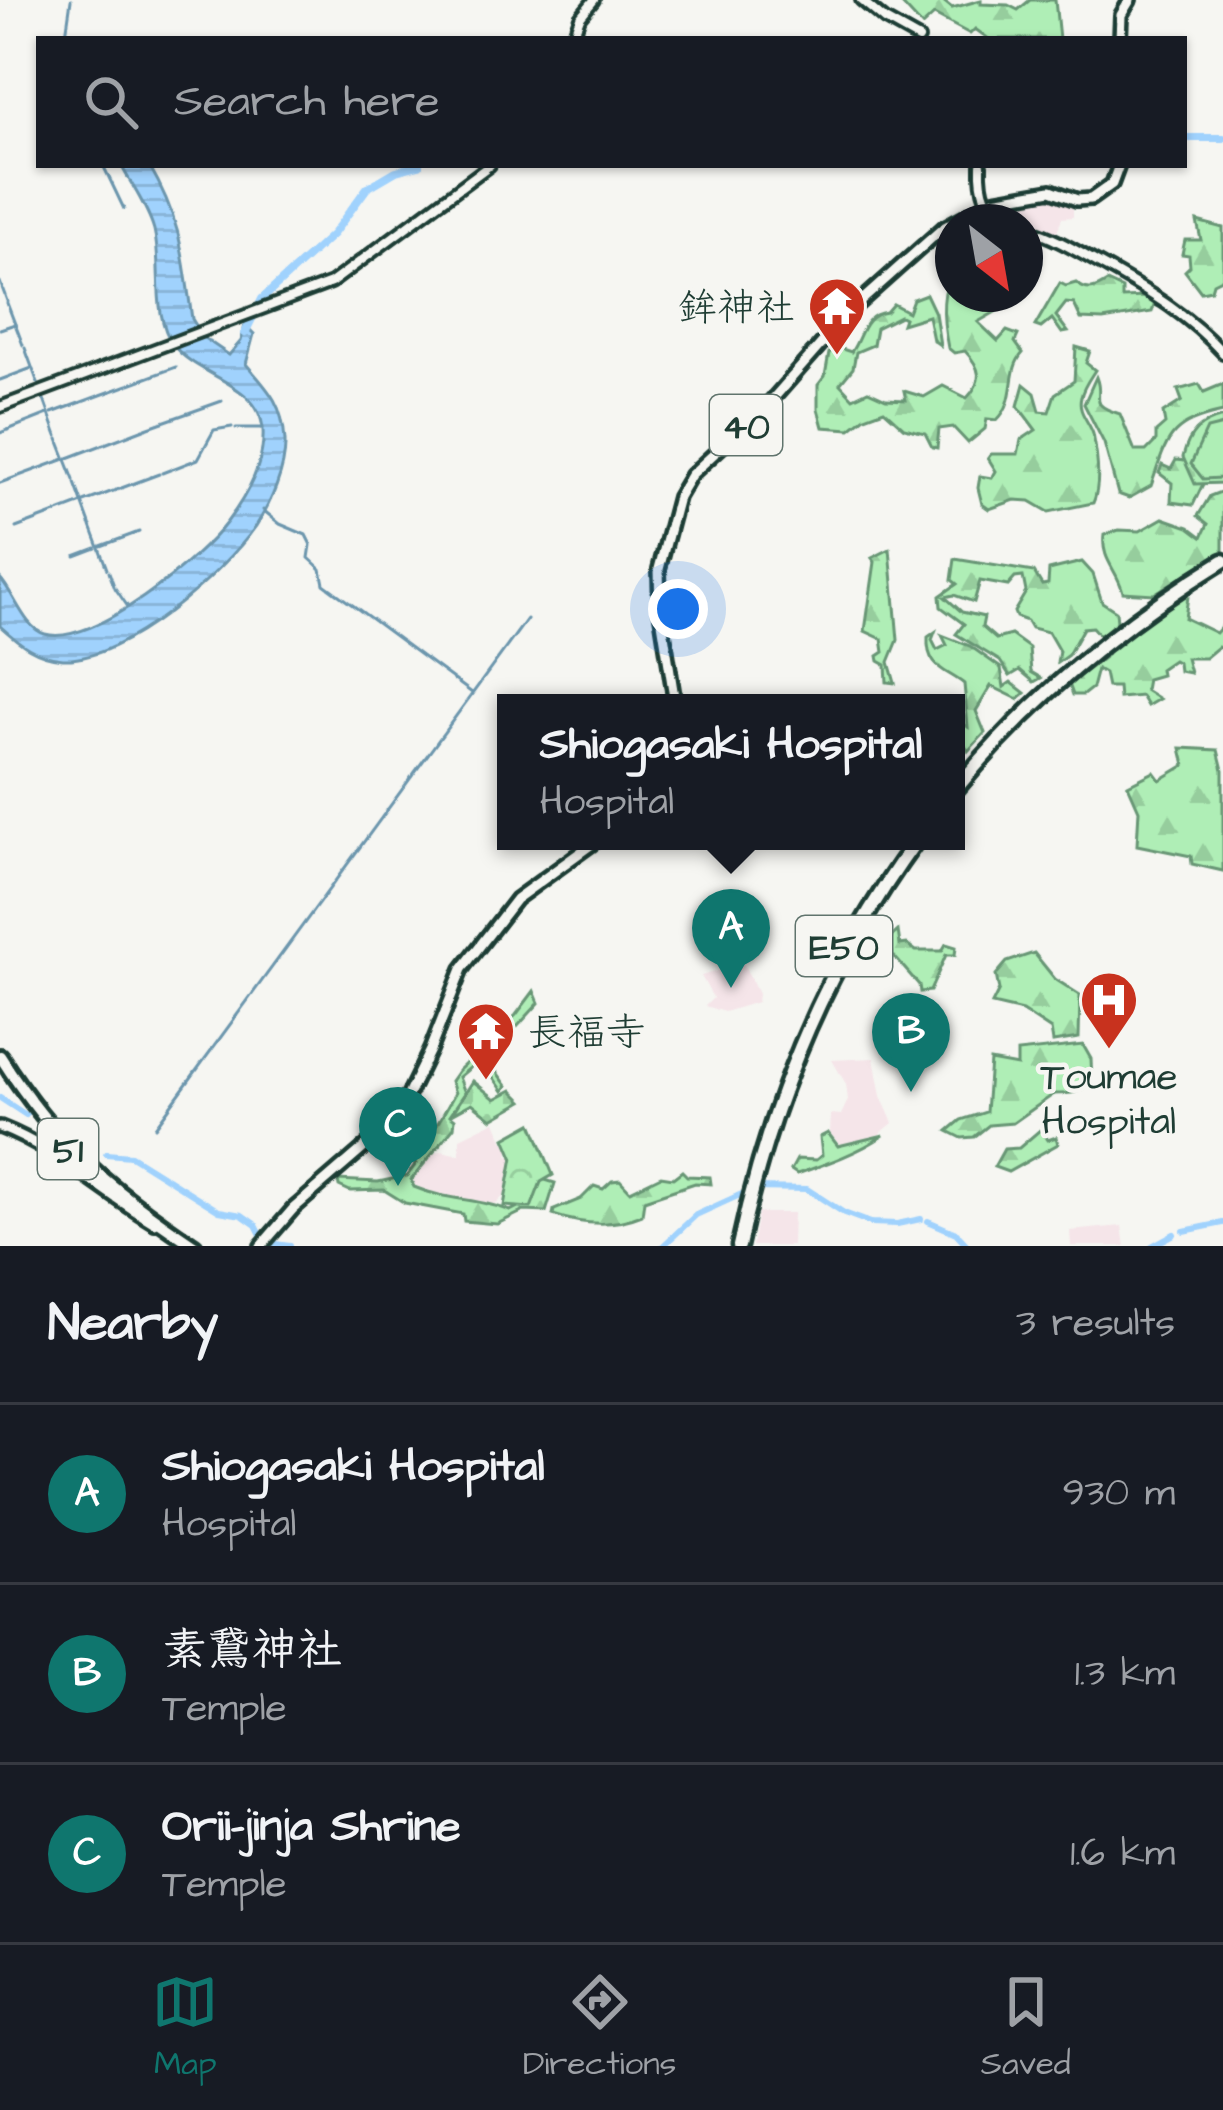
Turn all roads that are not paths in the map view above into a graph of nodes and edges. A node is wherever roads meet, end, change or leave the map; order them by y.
1 (593, 0) edge
2 (862, 0) edge
3 (1130, 0) edge
4 (573, 36) edge
5 (914, 36) edge
6 (1120, 36) edge
7 (486, 168) edge
8 (981, 168) edge
9 (1118, 168) edge
10 (987, 202) junction
11 (1043, 234) edge
12 (1223, 353) edge
13 (0, 407) edge
14 (1217, 562) edge
15 (674, 694) edge
16 (965, 775) edge
17 (585, 850) edge
18 (907, 850) edge
19 (0, 1060) edge
20 (0, 1127) edge
21 (44, 1146) junction
22 (156, 1222) junction
23 (191, 1246) edge
24 (261, 1246) edge
25 (737, 1246) edge

1 - 4 main road
2 - 5 main road
3 - 6 main road
7 - 13 main road
8 - 10 main road
9 - 10 main road, 40
10 - 15 main road, 40
11 - 12 main road
14 - 16 highway
17 - 24 main road
18 - 25 highway, E50
19 - 22 highway, 51
20 - 21 main road
21 - 22 main road
21 - 22 main road
22 - 23 highway, 51

